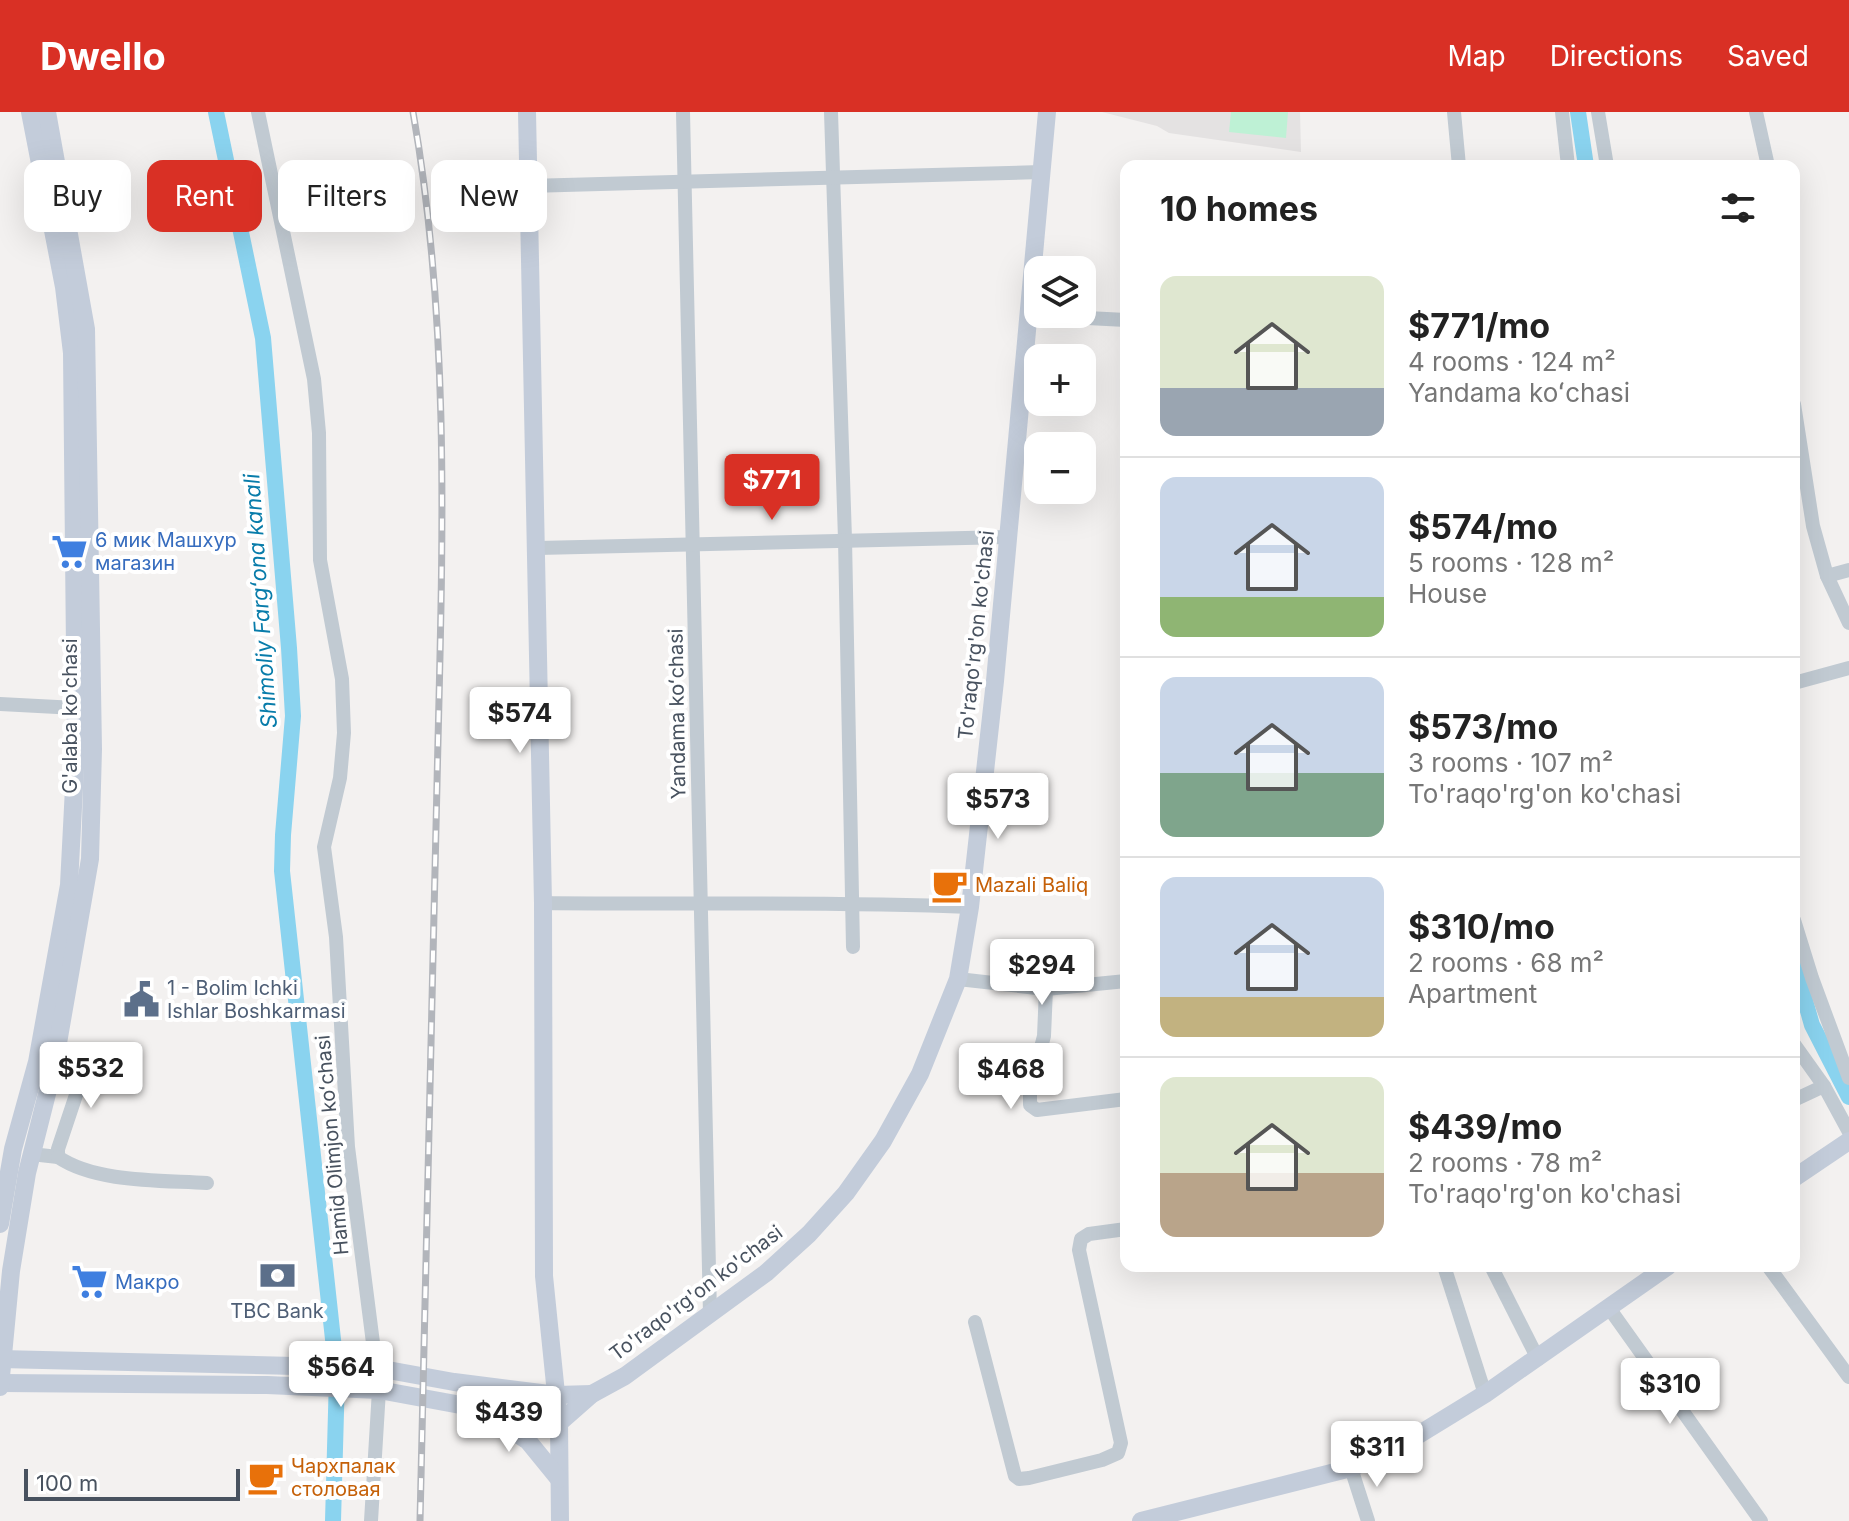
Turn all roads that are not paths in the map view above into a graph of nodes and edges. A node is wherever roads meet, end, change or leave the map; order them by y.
1 (30, 112) edge
2 (47, 112) edge
3 (258, 112) edge
4 (527, 112) edge
5 (683, 112) edge
6 (831, 112) edge
7 (1047, 112) edge
8 (1454, 112) edge
9 (1562, 112) edge
10 (1598, 112) edge
11 (1756, 112) edge
12 (43, 160) edge
13 (52, 160) edge
14 (528, 160) edge
15 (1458, 160) edge
16 (1567, 160) edge
17 (1606, 160) edge
18 (1767, 160) edge
19 (1041, 172) junction
20 (832, 177) junction
21 (684, 180) junction
22 (547, 185) edge
23 (59, 232) edge
24 (62, 232) edge
25 (529, 232) edge
26 (1034, 256) edge
27 (1096, 318) edge
28 (1120, 320) edge
29 (1028, 328) edge
30 (1800, 443) edge
31 (1008, 537) junction
32 (845, 539) junction
33 (694, 543) junction
34 (538, 548) junction
35 (1849, 570) edge
36 (1827, 576) junction
37 (1849, 623) edge
38 (1849, 668) edge
39 (1800, 681) edge
40 (0, 704) edge
41 (76, 708) junction
42 (850, 902) junction
43 (543, 903) junction
44 (700, 905) junction
45 (970, 907) junction
46 (1800, 939) edge
47 (853, 947) dead end
48 (958, 979) junction
49 (1120, 982) edge
50 (1046, 989) junction
51 (1800, 1052) edge
52 (45, 1064) junction
53 (1849, 1078) edge
54 (1824, 1086) junction
55 (1800, 1097) edge
56 (1120, 1100) edge
57 (1849, 1132) edge
58 (1849, 1141) edge
59 (15, 1150) edge
60 (58, 1157) junction
61 (1800, 1174) edge
62 (207, 1183) dead end
63 (0, 1224) edge
64 (1120, 1230) edge
65 (1446, 1272) edge
66 (1494, 1272) edge
67 (1660, 1272) edge
68 (1772, 1272) edge
69 (1609, 1308) junction
70 (710, 1314) junction
71 (975, 1322) dead end
72 (1, 1359) edge
73 (1538, 1359) junction
74 (377, 1368) junction
75 (1849, 1377) edge
76 (0, 1385) edge
77 (379, 1390) junction
78 (592, 1394) junction
79 (1485, 1394) junction
80 (557, 1395) junction
81 (477, 1407) junction
82 (559, 1423) junction
83 (1351, 1468) junction
84 (559, 1479) junction
85 (371, 1521) edge
86 (560, 1521) edge
87 (1141, 1521) edge
88 (1368, 1521) edge
89 (1761, 1521) edge

1 - 12 main road, G'alaba ko'chasi
2 - 13 main road, G'alaba ko'chasi
3 - 74 street, Hamid Olimjon koʻchasi
4 - 14 main road
5 - 21 street, Yandama koʻchasi
6 - 20 street
7 - 19 main road, To'raqo'rg'on ko'chasi
8 - 15 street
9 - 16 street
10 - 17 street
11 - 18 street
19 - 20 street
19 - 26 main road, To'raqo'rg'on ko'chasi
20 - 21 street
20 - 32 street
21 - 22 street
21 - 33 street, Yandama koʻchasi
23 - 41 main road, G'alaba ko'chasi
24 - 52 main road, G'alaba ko'chasi
25 - 34 main road
27 - 28 street
29 - 31 main road, To'raqo'rg'on ko'chasi
30 - 36 street
31 - 32 street
31 - 45 main road, To'raqo'rg'on ko'chasi
32 - 33 street
32 - 42 street
33 - 34 street
33 - 44 street, Yandama koʻchasi
34 - 43 main road
35 - 36 street
36 - 37 street
38 - 39 street
40 - 41 street
41 - 52 main road, G'alaba ko'chasi
42 - 44 street
42 - 45 street
42 - 47 street
43 - 44 street
43 - 80 main road
44 - 70 street, Yandama koʻchasi
45 - 48 main road, To'raqo'rg'on ko'chasi
46 - 53 street
48 - 50 street
48 - 70 main road, To'raqo'rg'on ko'chasi
49 - 50 street
50 - 56 street
51 - 54 street
52 - 59 main road, G'alaba ko'chasi
52 - 60 street
54 - 55 street
54 - 57 street
58 - 61 main road
59 - 60 street
59 - 63 main road, G'alaba ko'chasi
59 - 72 main road, G'alaba ko'chasi
60 - 62 street
64 - 71 street
65 - 79 street
66 - 73 street
67 - 69 main road
68 - 75 street
69 - 73 main road
69 - 89 street
70 - 78 main road, To'raqo'rg'on ko'chasi
72 - 74 main road, To'raqo'rg'on ko'chasi
72 - 76 main road, G'alaba ko'chasi
73 - 79 main road
74 - 77 street, Hamid Olimjon koʻchasi
74 - 80 main road, To'raqo'rg'on ko'chasi
76 - 77 main road
77 - 81 main road
77 - 85 street, Hamid Olimjon koʻchasi
78 - 80 main road, To'raqo'rg'on ko'chasi
78 - 82 main road, To'raqo'rg'on ko'chasi
79 - 83 main road
80 - 82 main road
81 - 82 main road
81 - 84 main road
82 - 84 main road
83 - 87 main road
83 - 88 street
84 - 86 main road

